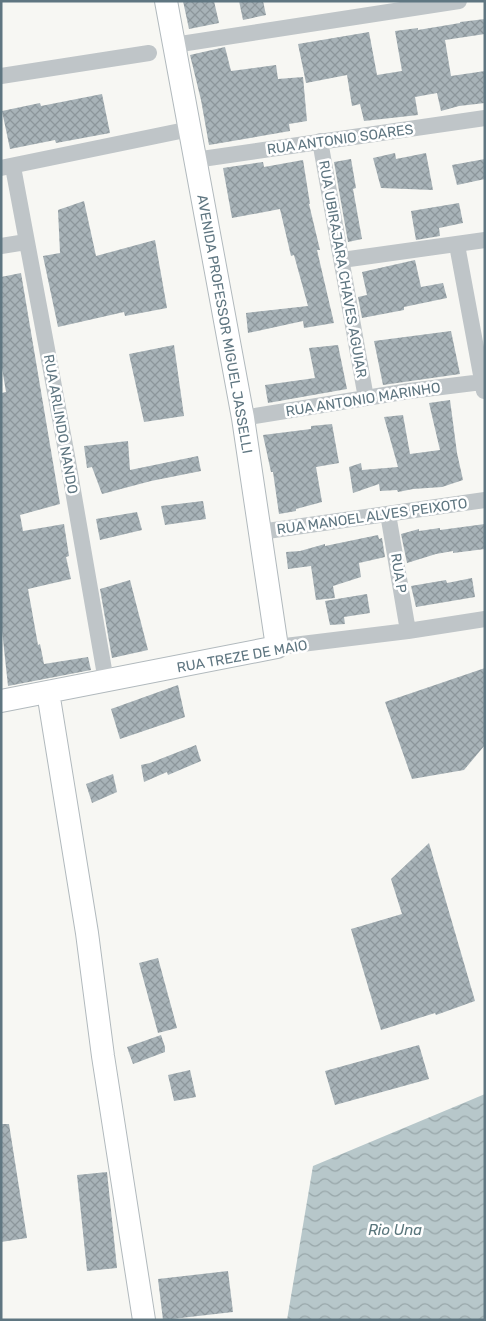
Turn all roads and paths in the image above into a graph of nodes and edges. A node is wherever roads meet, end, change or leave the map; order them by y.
1 (166, 1) edge
2 (459, 1) edge
3 (174, 45) junction
4 (149, 53) dead end
5 (1, 76) edge
6 (485, 118) edge
7 (190, 129) junction
8 (320, 141) junction
9 (195, 160) junction
10 (7, 168) edge
11 (485, 240) edge
12 (26, 242) junction
13 (457, 245) junction
14 (1, 246) edge
15 (342, 260) junction
16 (484, 388) edge
17 (366, 398) junction
18 (243, 418) junction
19 (485, 500) edge
20 (388, 514) junction
21 (260, 532) junction
22 (485, 619) edge
23 (408, 631) junction
24 (276, 647) junction
25 (106, 681) junction
26 (48, 692) junction
27 (2, 698) edge
28 (144, 1320) edge

1 - 3 street, AVENIDA PROFESSOR MIGUEL JASSELLI
2 - 3 street
3 - 7 street, AVENIDA PROFESSOR MIGUEL JASSELLI
4 - 5 street
6 - 8 street, RUA ANTONIO SOARES
7 - 9 street, AVENIDA PROFESSOR MIGUEL JASSELLI
7 - 10 street
8 - 9 street, RUA ANTONIO SOARES
8 - 15 street, RUA UBIRAJARA CHAVES AGUIAR
9 - 18 street, AVENIDA PROFESSOR MIGUEL JASSELLI
10 - 12 street, RUA ARLINDO NANDO
11 - 13 street
12 - 14 street
12 - 25 street, RUA ARLINDO NANDO
13 - 15 street
13 - 16 street
15 - 17 street, RUA UBIRAJARA CHAVES AGUIAR
16 - 17 street, RUA ANTONIO MARINHO
17 - 18 street, RUA ANTONIO MARINHO
18 - 21 street, AVENIDA PROFESSOR MIGUEL JASSELLI
19 - 20 street, RUA MANOEL ALVES PEIXOTO
20 - 21 street, RUA MANOEL ALVES PEIXOTO
20 - 23 street, RUA P
21 - 24 street, AVENIDA PROFESSOR MIGUEL JASSELLI
22 - 23 street, RUA TREZE DE MAIO
23 - 24 street, RUA TREZE DE MAIO
24 - 25 street, RUA TREZE DE MAIO
25 - 26 street, RUA TREZE DE MAIO
26 - 27 street, RUA TREZE DE MAIO
26 - 28 street

